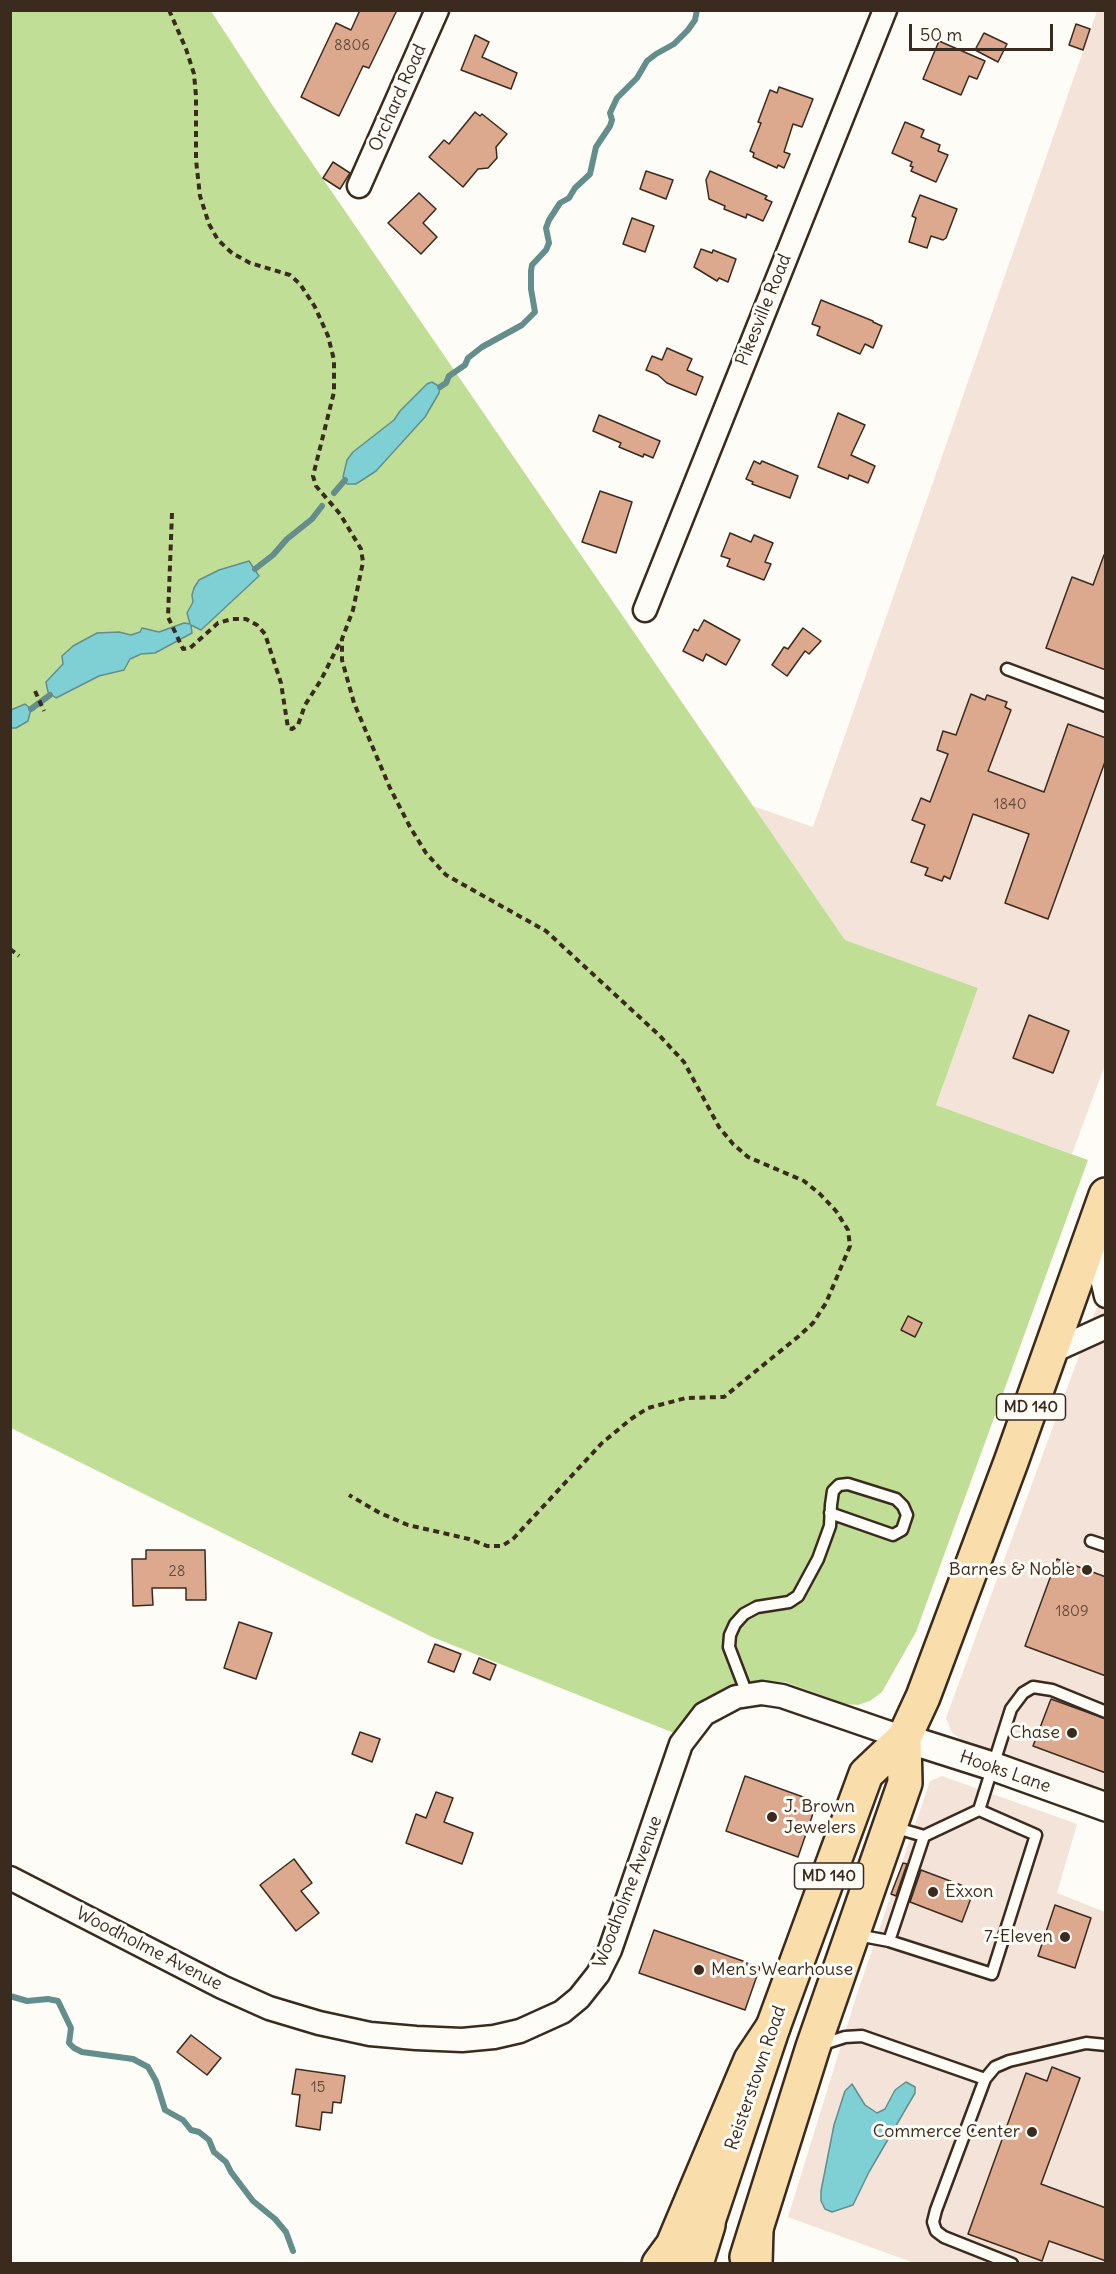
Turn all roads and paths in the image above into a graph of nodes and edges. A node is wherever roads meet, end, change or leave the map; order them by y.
1 (169, 10) edge
2 (437, 10) edge
3 (885, 10) edge
4 (359, 186) dead end
5 (172, 513) dead end
6 (645, 610) dead end
7 (342, 639) junction
8 (1007, 669) dead end
9 (35, 691) dead end
10 (1106, 706) edge
11 (44, 711) dead end
12 (10, 949) edge
13 (19, 956) dead end
14 (1106, 1195) edge
15 (1092, 1235) junction
16 (1106, 1296) edge
17 (1106, 1327) edge
18 (1051, 1352) junction
19 (349, 1495) dead end
20 (830, 1513) junction
21 (1091, 1541) dead end
22 (1106, 1546) edge
23 (747, 1694) junction
24 (1106, 1712) edge
25 (904, 1738) junction
26 (992, 1766) junction
27 (1106, 1807) edge
28 (979, 1810) junction
29 (890, 1826) junction
30 (924, 1836) junction
31 (10, 1878) edge
32 (854, 1934) junction
33 (889, 1941) junction
34 (772, 2027) junction
35 (1106, 2045) edge
36 (813, 2047) junction
37 (985, 2079) junction
38 (756, 2230) junction
39 (659, 2264) edge
40 (694, 2264) edge
41 (745, 2264) edge
42 (755, 2264) edge
43 (1012, 2264) edge

1 - 7 path
2 - 4 street, Orchard Road
3 - 6 street, Pikesville Road
5 - 7 path
7 - 19 path
8 - 10 lane
9 - 11 path
12 - 13 path
14 - 15 main road, Reisterstown Road / MD 140
15 - 16 street
15 - 18 main road, Reisterstown Road / MD 140
17 - 18 street
18 - 25 main road, Reisterstown Road / MD 140
20 - 20 lane
20 - 23 lane
21 - 22 lane
23 - 25 street, Woodholme Avenue
23 - 31 street, Woodholme Avenue
24 - 26 lane
25 - 26 street, Hooks Lane
25 - 29 main road, Reisterstown Road / MD 140
25 - 34 main road, Reisterstown Road / MD 140
26 - 27 street, Hooks Lane
26 - 28 lane
28 - 30 lane
28 - 33 lane
29 - 30 lane
29 - 32 main road, Reisterstown Road / MD 140
30 - 33 lane
32 - 33 lane
32 - 36 main road, Reisterstown Road / MD 140
34 - 39 main road
34 - 40 main road, Reisterstown Road / MD 140
35 - 37 lane
36 - 37 lane
36 - 38 main road, Reisterstown Road / MD 140
37 - 43 lane
38 - 41 main road, Reisterstown Road / MD 140
38 - 42 main road

